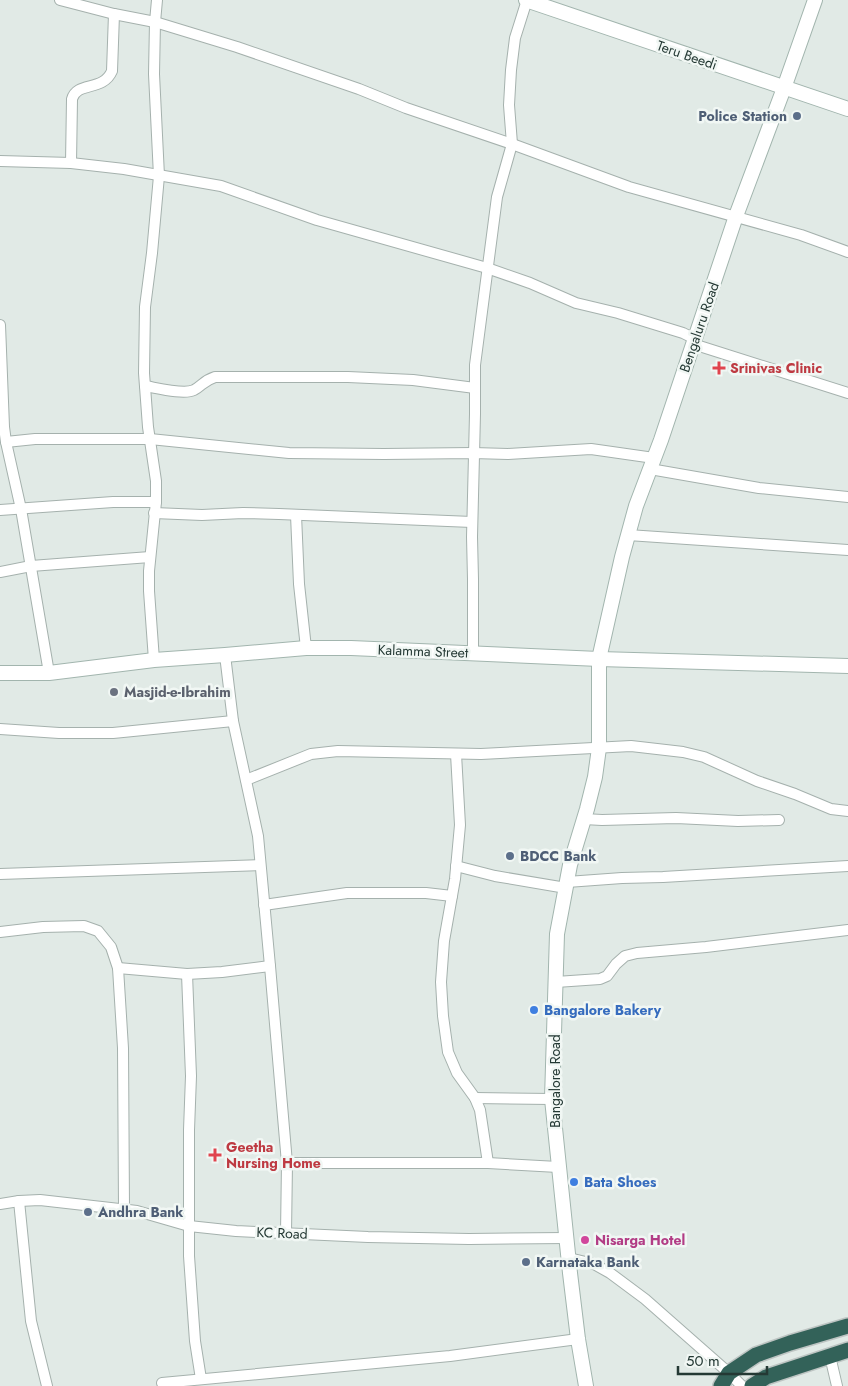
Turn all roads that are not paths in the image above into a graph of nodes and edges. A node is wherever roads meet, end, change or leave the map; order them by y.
1 (60, 0) edge
2 (157, 0) edge
3 (527, 0) edge
4 (815, 0) edge
5 (114, 14) junction
6 (155, 22) junction
7 (784, 88) junction
8 (848, 109) edge
9 (512, 144) junction
10 (0, 161) edge
11 (70, 163) junction
12 (159, 176) junction
13 (736, 216) junction
14 (848, 252) edge
15 (487, 268) junction
16 (0, 325) edge
17 (694, 342) junction
18 (1, 358) edge
19 (145, 386) junction
20 (475, 388) junction
21 (848, 393) edge
22 (2, 427) edge
23 (150, 439) junction
24 (6, 442) junction
25 (474, 453) junction
26 (652, 464) junction
27 (848, 497) edge
28 (156, 502) junction
29 (0, 510) edge
30 (21, 510) junction
31 (154, 513) junction
32 (296, 515) junction
33 (472, 522) junction
34 (628, 535) junction
35 (848, 550) edge
36 (150, 557) junction
37 (31, 566) junction
38 (0, 572) edge
39 (306, 648) junction
40 (473, 653) junction
41 (225, 655) junction
42 (599, 659) junction
43 (154, 660) junction
44 (848, 666) edge
45 (0, 673) edge
46 (49, 673) junction
47 (233, 721) junction
48 (0, 729) edge
49 (600, 748) junction
50 (456, 754) junction
51 (246, 780) junction
52 (848, 811) edge
53 (584, 819) junction
54 (780, 820) dead end
55 (260, 865) junction
56 (456, 866) junction
57 (848, 866) edge
58 (0, 874) edge
59 (566, 885) junction
60 (452, 896) junction
61 (264, 905) junction
62 (848, 930) edge
63 (0, 932) edge
64 (270, 966) junction
65 (118, 968) junction
66 (187, 974) junction
67 (556, 982) junction
68 (475, 1098) junction
69 (552, 1099) junction
70 (488, 1163) junction
71 (287, 1164) junction
72 (558, 1167) junction
73 (19, 1201) junction
74 (0, 1204) edge
75 (124, 1210) junction
76 (189, 1226) junction
77 (286, 1233) junction
78 (567, 1238) junction
79 (569, 1258) junction
80 (848, 1326) edge
81 (578, 1339) junction
82 (848, 1350) edge
83 (830, 1356) junction
84 (729, 1372) junction
85 (201, 1378) junction
86 (767, 1381) edge
87 (162, 1383) dead end
88 (47, 1386) edge
89 (586, 1386) edge
90 (721, 1386) edge
91 (742, 1386) edge
92 (752, 1386) edge
93 (837, 1386) edge

1 - 5 street
2 - 6 street
3 - 7 street, Teru Beedi
3 - 9 street
4 - 7 street, Bengaluru Road
5 - 6 street
5 - 11 street
6 - 9 street
6 - 12 street
7 - 8 street, Teru Beedi
7 - 13 street, Bengaluru Road
9 - 13 street
9 - 15 street
10 - 11 street
11 - 12 street
12 - 15 street
12 - 19 street
13 - 14 street
13 - 17 street, Bengaluru Road
15 - 17 street
15 - 20 street
16 - 18 street
17 - 21 street
17 - 26 street, Bengaluru Road
18 - 22 street
19 - 20 street
19 - 23 street
20 - 25 street
22 - 24 street
23 - 24 street
23 - 25 street
23 - 28 street
24 - 30 street
25 - 26 street
25 - 33 street
26 - 27 street
26 - 34 street, Bengaluru Road
28 - 30 street
28 - 31 street
29 - 30 street
30 - 37 street
31 - 32 street
31 - 36 street
32 - 33 street
32 - 39 street
33 - 40 street
34 - 35 street
34 - 42 street, Bengaluru Road
36 - 37 street
36 - 43 street
37 - 38 street
37 - 46 street
39 - 40 street, Kalamma Street
39 - 41 street, Kalamma Street
40 - 42 street, Kalamma Street
41 - 43 street, Kalamma Street
41 - 47 street
42 - 44 street, Kalamma Street
42 - 49 street, Bangalore Road
43 - 46 street, Kalamma Street
45 - 46 street, Kalamma Street
47 - 48 street
47 - 51 street
49 - 50 street
49 - 52 street
49 - 53 street, Bangalore Road
50 - 51 street
50 - 56 street
51 - 55 street
53 - 54 street
53 - 59 street, Bangalore Road
55 - 58 street
55 - 61 street
56 - 59 street
56 - 60 street
57 - 59 street
59 - 67 street, Bangalore Road
60 - 61 street
60 - 68 street
61 - 64 street
62 - 67 street
63 - 65 street
64 - 66 street
64 - 71 street
65 - 66 street
65 - 75 street
66 - 76 street
67 - 69 street, Bangalore Road
68 - 69 street
68 - 70 street
69 - 72 street, Bangalore Road
70 - 71 street
70 - 72 street
71 - 77 street
72 - 78 street, Bangalore Road
73 - 74 street, KC Road
73 - 75 street, KC Road
73 - 88 street
75 - 76 street, KC Road
76 - 77 street, KC Road
76 - 85 street
77 - 78 street, KC Road
78 - 79 street, Bangalore Road
79 - 81 street, Bangalore Road
79 - 84 street
80 - 84 highway
81 - 85 street
81 - 89 street, Bangalore Road
82 - 83 highway
83 - 86 highway
83 - 93 street
84 - 90 highway
84 - 91 street
85 - 87 street
86 - 92 highway

